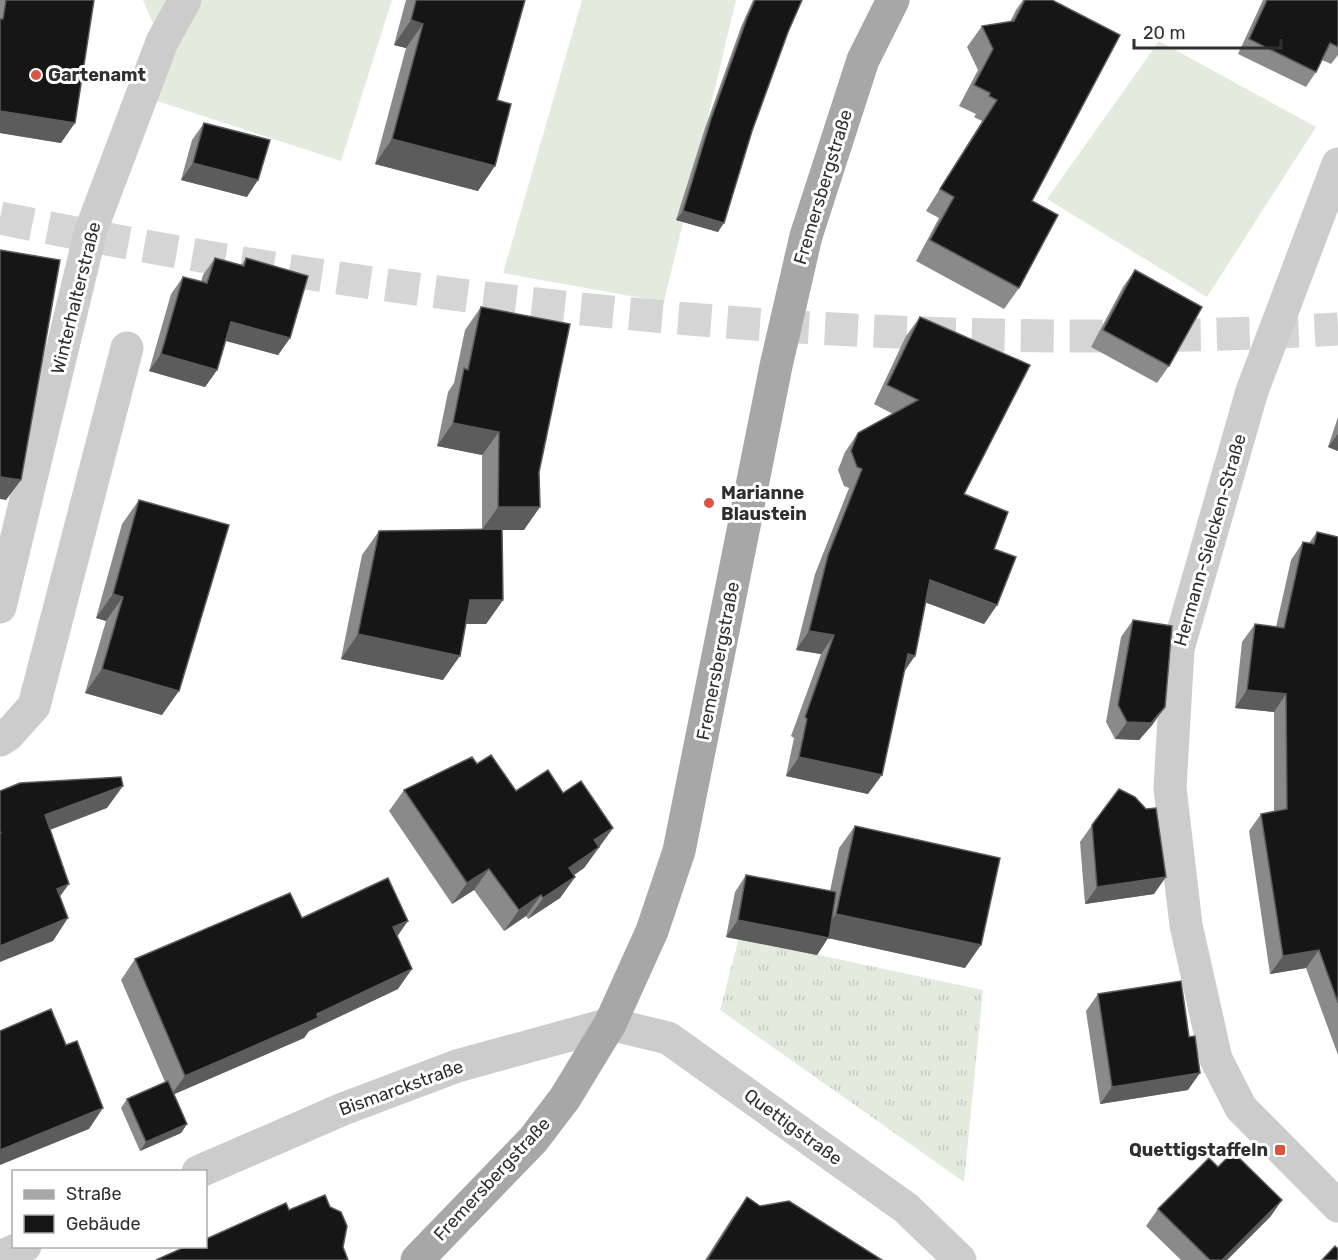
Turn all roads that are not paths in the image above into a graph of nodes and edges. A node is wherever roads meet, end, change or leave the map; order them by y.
1 (185, 0) edge
2 (892, 0) edge
3 (1338, 164) edge
4 (127, 348) dead end
5 (0, 607) edge
6 (0, 740) edge
7 (610, 1024) junction
8 (203, 1170) edge
9 (1338, 1206) edge
10 (20, 1248) edge
11 (0, 1257) edge
12 (417, 1260) edge
13 (960, 1260) edge

1 - 5 street, Winterhalterstraße
2 - 7 main road, Fremersbergstraße
3 - 9 street, Hermann-Sielcken-Straße
4 - 6 street
7 - 8 street, Bismarckstraße
7 - 12 main road, Fremersbergstraße
7 - 13 street, Quettigstraße
10 - 11 street

